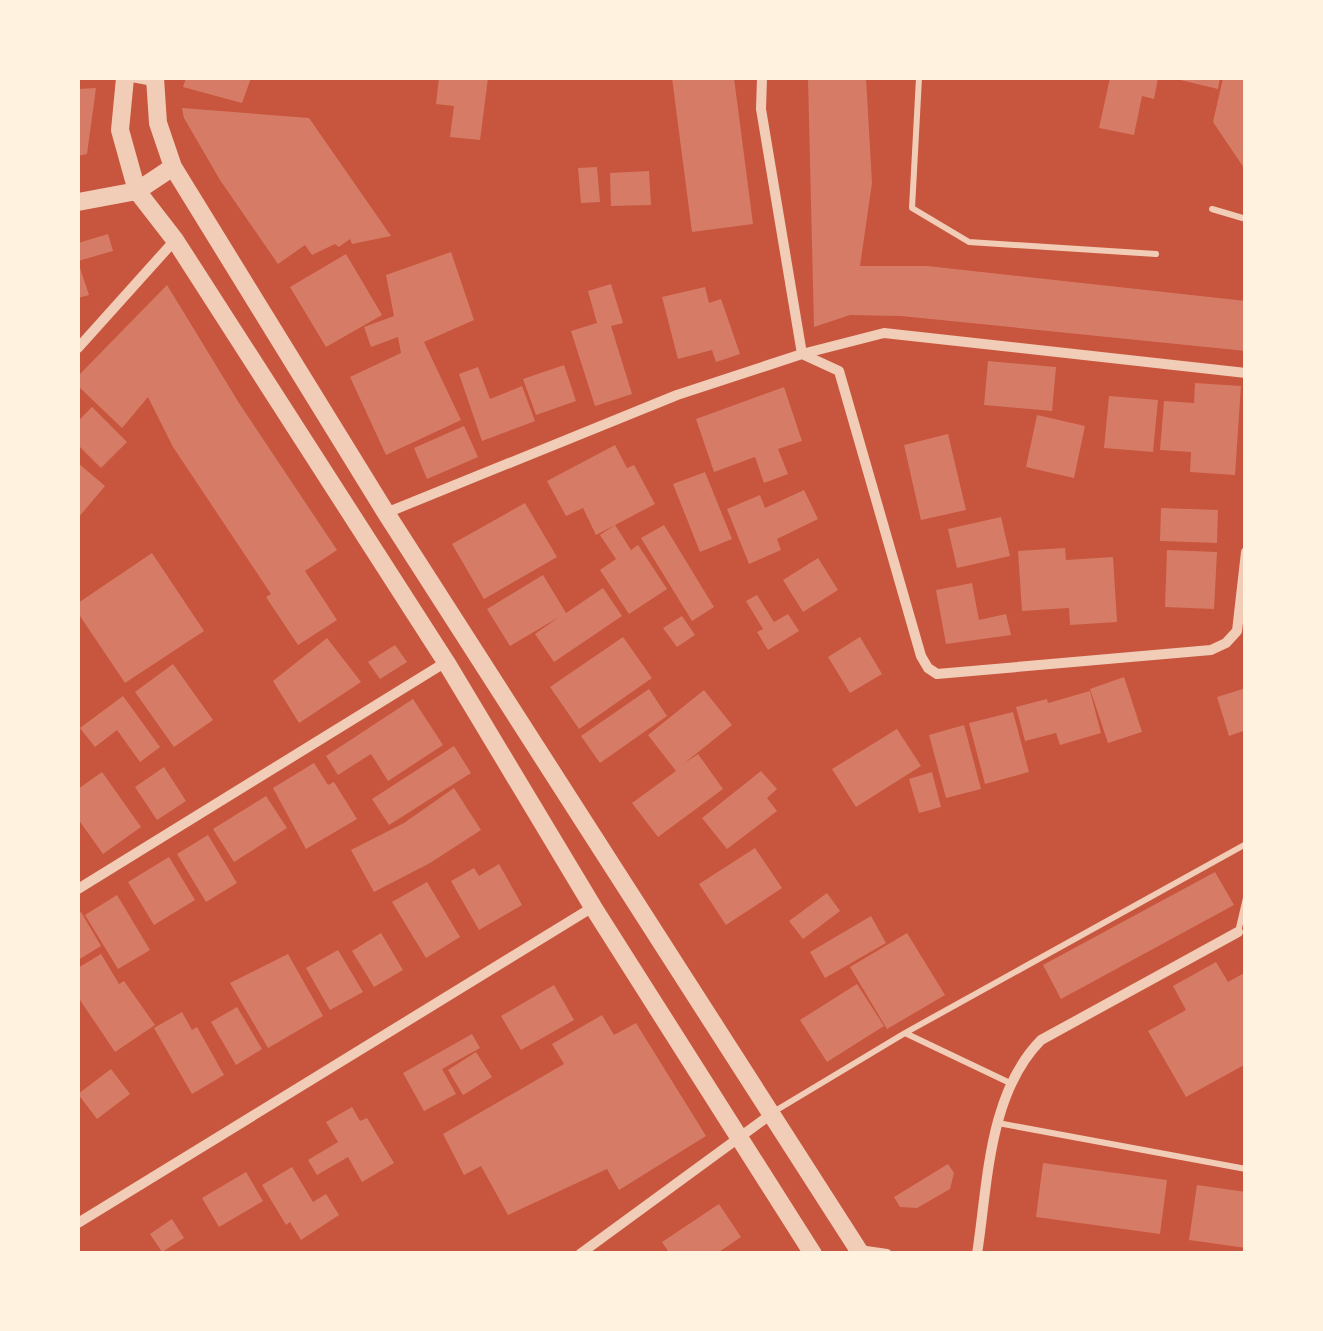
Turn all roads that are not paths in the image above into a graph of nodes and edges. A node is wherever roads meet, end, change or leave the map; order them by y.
1 (124, 78) edge
2 (762, 78) edge
3 (919, 78) edge
4 (154, 80) edge
5 (173, 167) junction
6 (137, 190) junction
7 (78, 202) edge
8 (1212, 209) dead end
9 (1246, 219) edge
10 (175, 240) junction
11 (1156, 254) dead end
12 (78, 348) edge
13 (802, 354) junction
14 (1246, 373) edge
15 (386, 513) junction
16 (1246, 552) edge
17 (446, 662) junction
18 (1246, 844) edge
19 (78, 889) edge
20 (1246, 898) edge
21 (593, 906) junction
22 (1238, 932) joint
23 (906, 1033) junction
24 (1010, 1083) junction
25 (770, 1114) junction
26 (998, 1124) junction
27 (739, 1135) junction
28 (1246, 1169) edge
29 (78, 1223) edge
30 (860, 1252) edge
31 (580, 1254) edge
32 (813, 1254) edge
33 (887, 1254) edge
34 (977, 1254) edge

1 - 4 lane
1 - 6 street
2 - 13 street
3 - 11 lane
4 - 5 street
5 - 6 street
5 - 15 street
6 - 7 street
6 - 10 street
8 - 9 lane
10 - 12 street
10 - 17 street
13 - 14 street
13 - 15 street
13 - 16 street
15 - 25 street
17 - 19 street
17 - 21 street
18 - 23 lane
20 - 22 lane
21 - 27 street
21 - 29 street
22 - 24 street
23 - 24 lane
23 - 25 lane
24 - 26 street
25 - 27 street
25 - 30 street
26 - 28 lane
26 - 34 street
27 - 31 street
27 - 32 street
30 - 33 street

